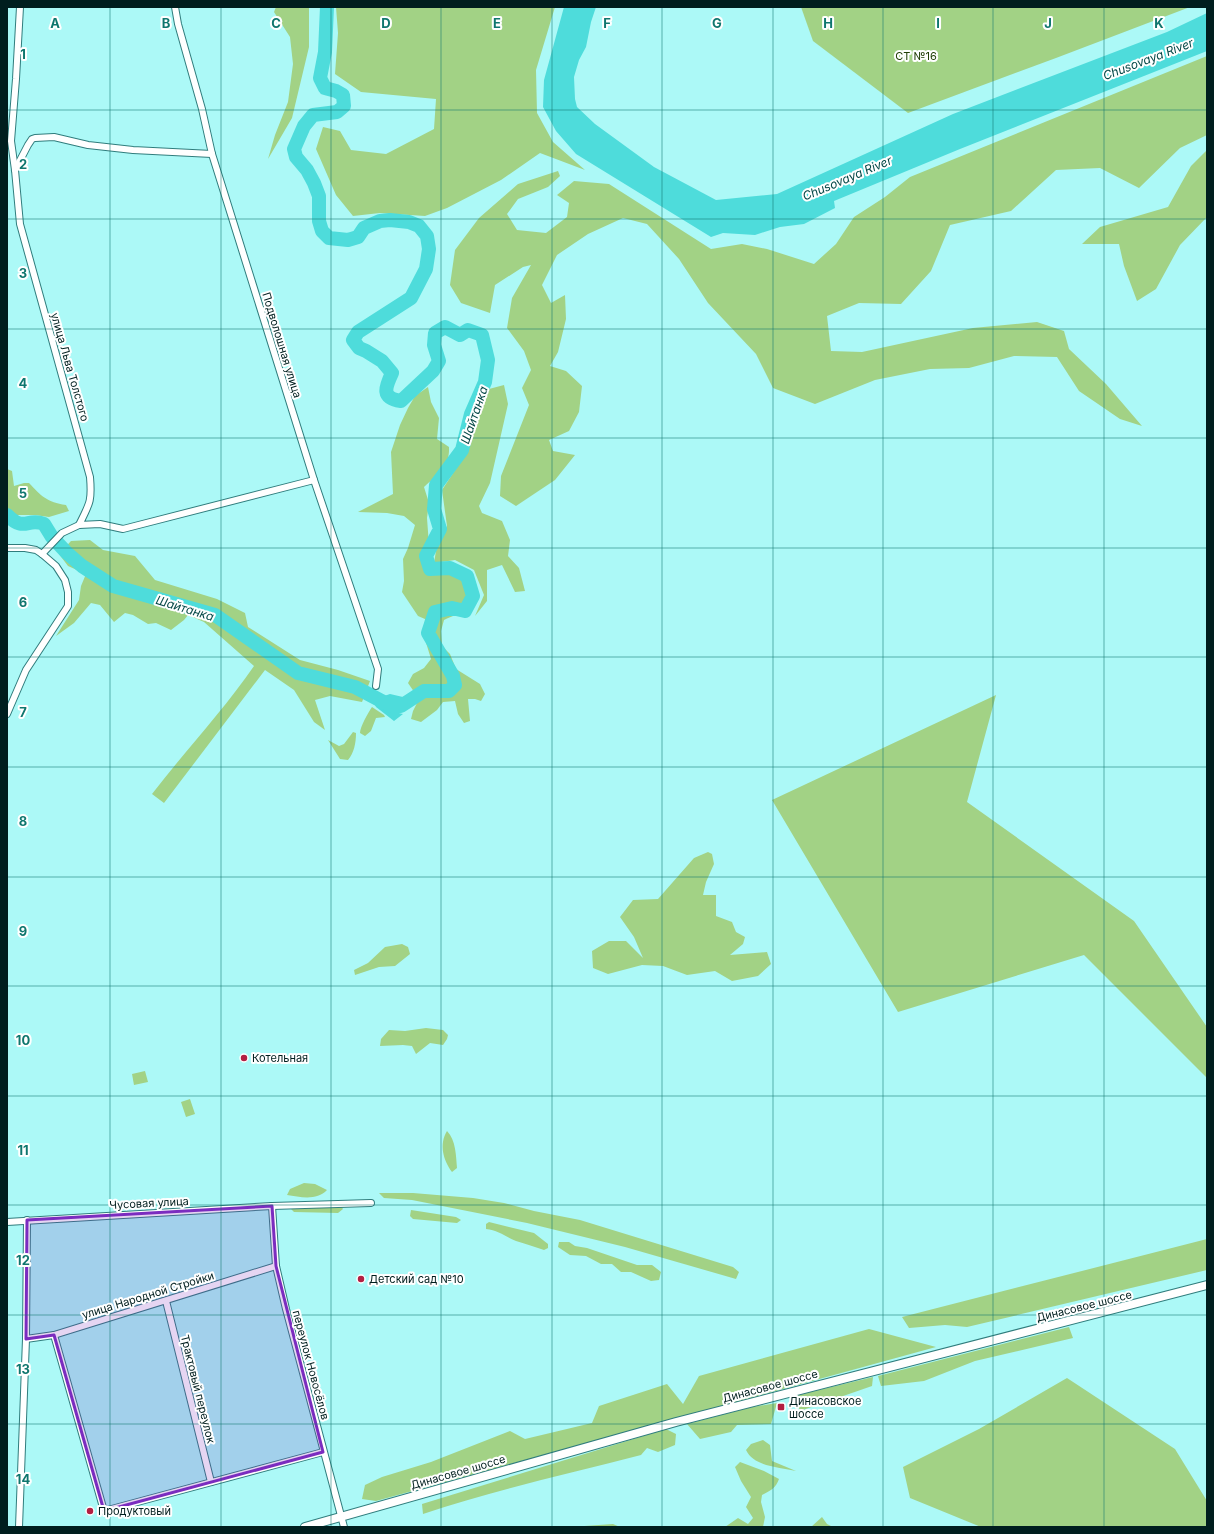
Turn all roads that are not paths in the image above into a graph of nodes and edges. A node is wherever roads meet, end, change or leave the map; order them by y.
1 (20, 7) edge
2 (175, 7) edge
3 (212, 154) junction
4 (16, 170) junction
5 (314, 480) junction
6 (79, 524) junction
7 (7, 548) edge
8 (42, 554) junction
9 (376, 686) dead end
10 (7, 714) edge
11 (371, 1203) dead end
12 (272, 1206) junction
13 (27, 1220) junction
14 (7, 1222) edge
15 (276, 1266) junction
16 (1207, 1285) edge
17 (166, 1301) junction
18 (54, 1335) junction
19 (26, 1339) junction
20 (323, 1452) junction
21 (211, 1482) junction
22 (341, 1516) junction
23 (19, 1527) edge
24 (305, 1527) edge
25 (344, 1527) edge

1 - 4 street, улица Льва Толстого
2 - 3 street, Подволошная улица
3 - 4 street
3 - 5 street, Подволошная улица
4 - 6 street, улица Льва Толстого
5 - 6 street
5 - 9 street, Подволошная улица
6 - 8 street
7 - 8 street
8 - 10 street
11 - 12 street, Чусовая улица
12 - 13 street, Чусовая улица
12 - 15 street, переулок Новосёлов
13 - 14 street, Чусовая улица
13 - 19 street
15 - 17 street, улица Народной Стройки
15 - 20 street, переулок Новосёлов
16 - 22 street, Динасовое шоссе
17 - 18 street, улица Народной Стройки
17 - 21 street, Трактовый переулок
18 - 19 street, улица Народной Стройки
18 - 21 street
19 - 23 street
20 - 21 street
20 - 22 street, переулок Новосёлов
22 - 24 street, Динасовое шоссе
22 - 25 street, переулок Новосёлов

